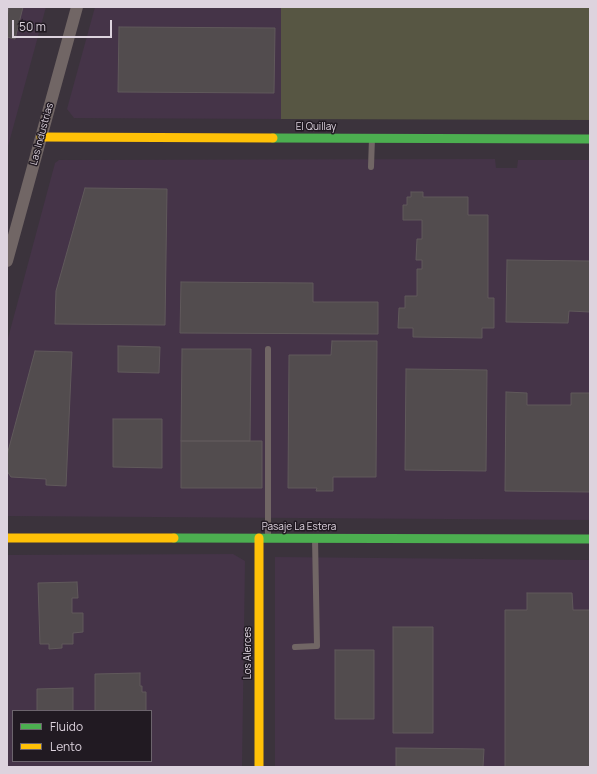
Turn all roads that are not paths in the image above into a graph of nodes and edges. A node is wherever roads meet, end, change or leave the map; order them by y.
1 (77, 7) edge
2 (41, 137) junction
3 (372, 138) junction
4 (590, 140) edge
5 (371, 167) dead end
6 (7, 261) edge
7 (268, 349) dead end
8 (7, 538) edge
9 (263, 538) junction
10 (315, 538) junction
11 (590, 539) edge
12 (295, 647) dead end
13 (259, 767) edge

1 - 2 street, Las Industrias
2 - 3 street, El Quillay
2 - 6 street, Las Industrias
3 - 4 street, El Quillay
3 - 5 lane
7 - 9 lane
8 - 9 street, Pasaje La Estera
9 - 10 street, Pasaje La Estera
9 - 13 street, Los Alerces
10 - 11 street, Pasaje La Estera
10 - 12 lane

